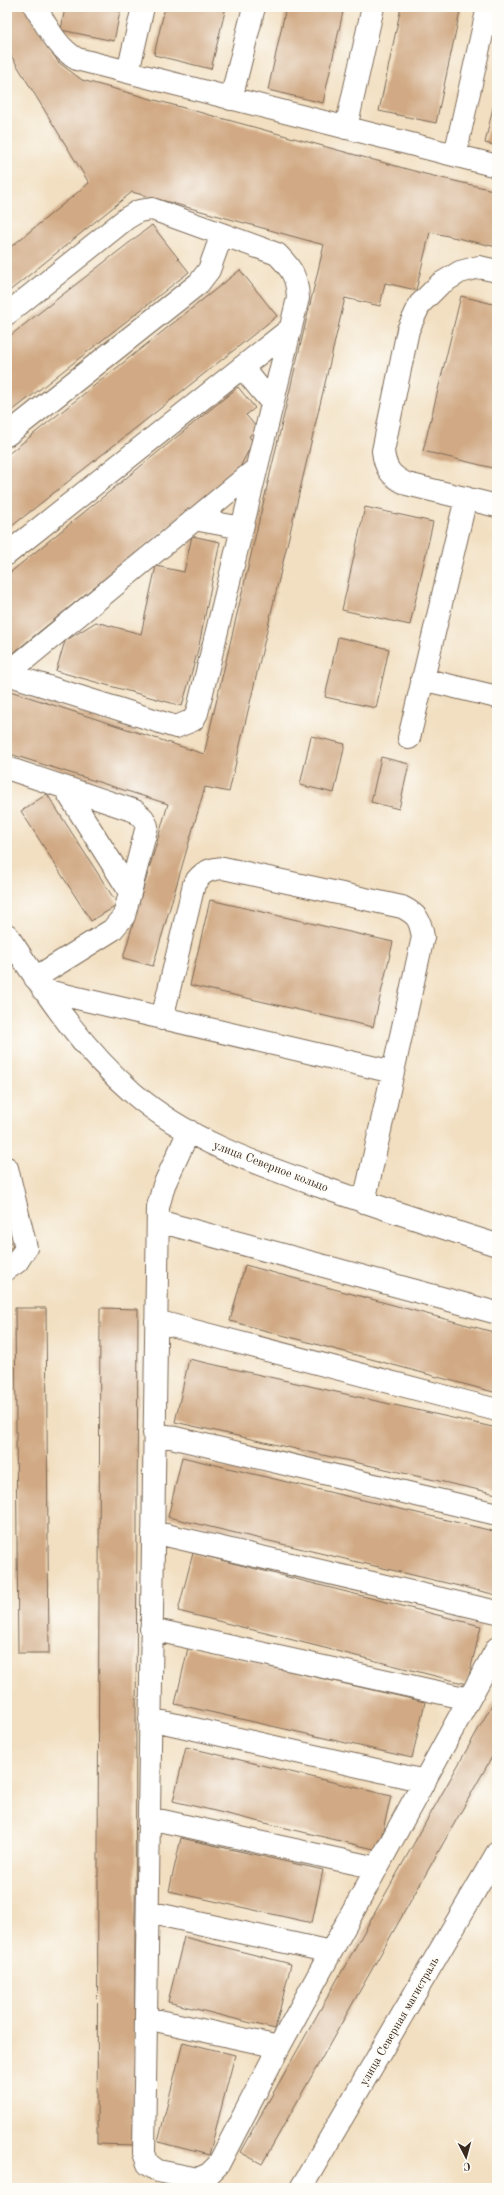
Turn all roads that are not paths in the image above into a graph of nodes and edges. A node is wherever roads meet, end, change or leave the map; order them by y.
1 (143, 7) edge
2 (254, 7) edge
3 (373, 7) edge
4 (488, 7) edge
5 (42, 11) edge
6 (128, 72) junction
7 (231, 99) junction
8 (346, 128) junction
9 (455, 155) junction
10 (497, 166) edge
11 (222, 234) junction
12 (497, 271) edge
13 (7, 314) edge
14 (290, 329) junction
15 (242, 367) junction
16 (272, 403) junction
17 (7, 435) edge
18 (256, 468) junction
19 (466, 498) junction
20 (497, 506) edge
21 (194, 519) junction
22 (242, 528) junction
23 (7, 554) edge
24 (7, 674) edge
25 (422, 679) junction
26 (497, 697) edge
27 (409, 738) dead end
28 (7, 768) edge
29 (64, 787) junction
30 (130, 892) junction
31 (7, 936) edge
32 (39, 984) junction
33 (162, 1019) junction
34 (393, 1072) junction
35 (189, 1131) junction
36 (7, 1168) edge
37 (364, 1202) junction
38 (158, 1221) junction
39 (497, 1245) edge
40 (7, 1269) edge
41 (497, 1313) edge
42 (156, 1321) junction
43 (497, 1410) edge
44 (154, 1433) junction
45 (497, 1514) edge
46 (153, 1532) junction
47 (497, 1612) edge
48 (151, 1629) junction
49 (497, 1648) edge
50 (469, 1699) junction
51 (150, 1719) junction
52 (425, 1781) junction
53 (149, 1818) junction
54 (497, 1853) edge
55 (377, 1868) junction
56 (148, 1912) junction
57 (331, 1952) junction
58 (146, 2018) junction
59 (279, 2047) junction
60 (301, 2188) edge

1 - 6 street
2 - 7 street
3 - 8 street
4 - 9 street
5 - 6 street
6 - 7 street
7 - 8 street
8 - 9 street
9 - 10 street
11 - 13 street
11 - 14 street
11 - 17 street
12 - 19 street
14 - 15 street
14 - 16 street
15 - 16 street
15 - 23 street
16 - 18 street
18 - 21 street
18 - 22 street
19 - 20 street
19 - 25 street
21 - 22 street
21 - 24 street
22 - 24 street
25 - 26 street
25 - 27 street
28 - 29 street
29 - 30 street
29 - 30 street
30 - 32 street
31 - 32 street, улица Северное кольцо
32 - 33 street
32 - 35 street, улица Северное кольцо
33 - 34 street
33 - 34 street
34 - 37 street
35 - 37 street, улица Северное кольцо
35 - 38 street
36 - 40 street
37 - 39 street, улица Северное кольцо
38 - 41 street
38 - 42 street
42 - 43 street
42 - 44 street
44 - 45 street
44 - 46 street
46 - 47 street
46 - 48 street
48 - 50 street
48 - 51 street
49 - 50 street
50 - 52 street
51 - 52 street
51 - 53 street
52 - 55 street
53 - 55 street
53 - 56 street
54 - 60 street, улица Северная магистраль
55 - 57 street
56 - 57 street
56 - 58 street
57 - 59 street
58 - 59 street
58 - 59 street

